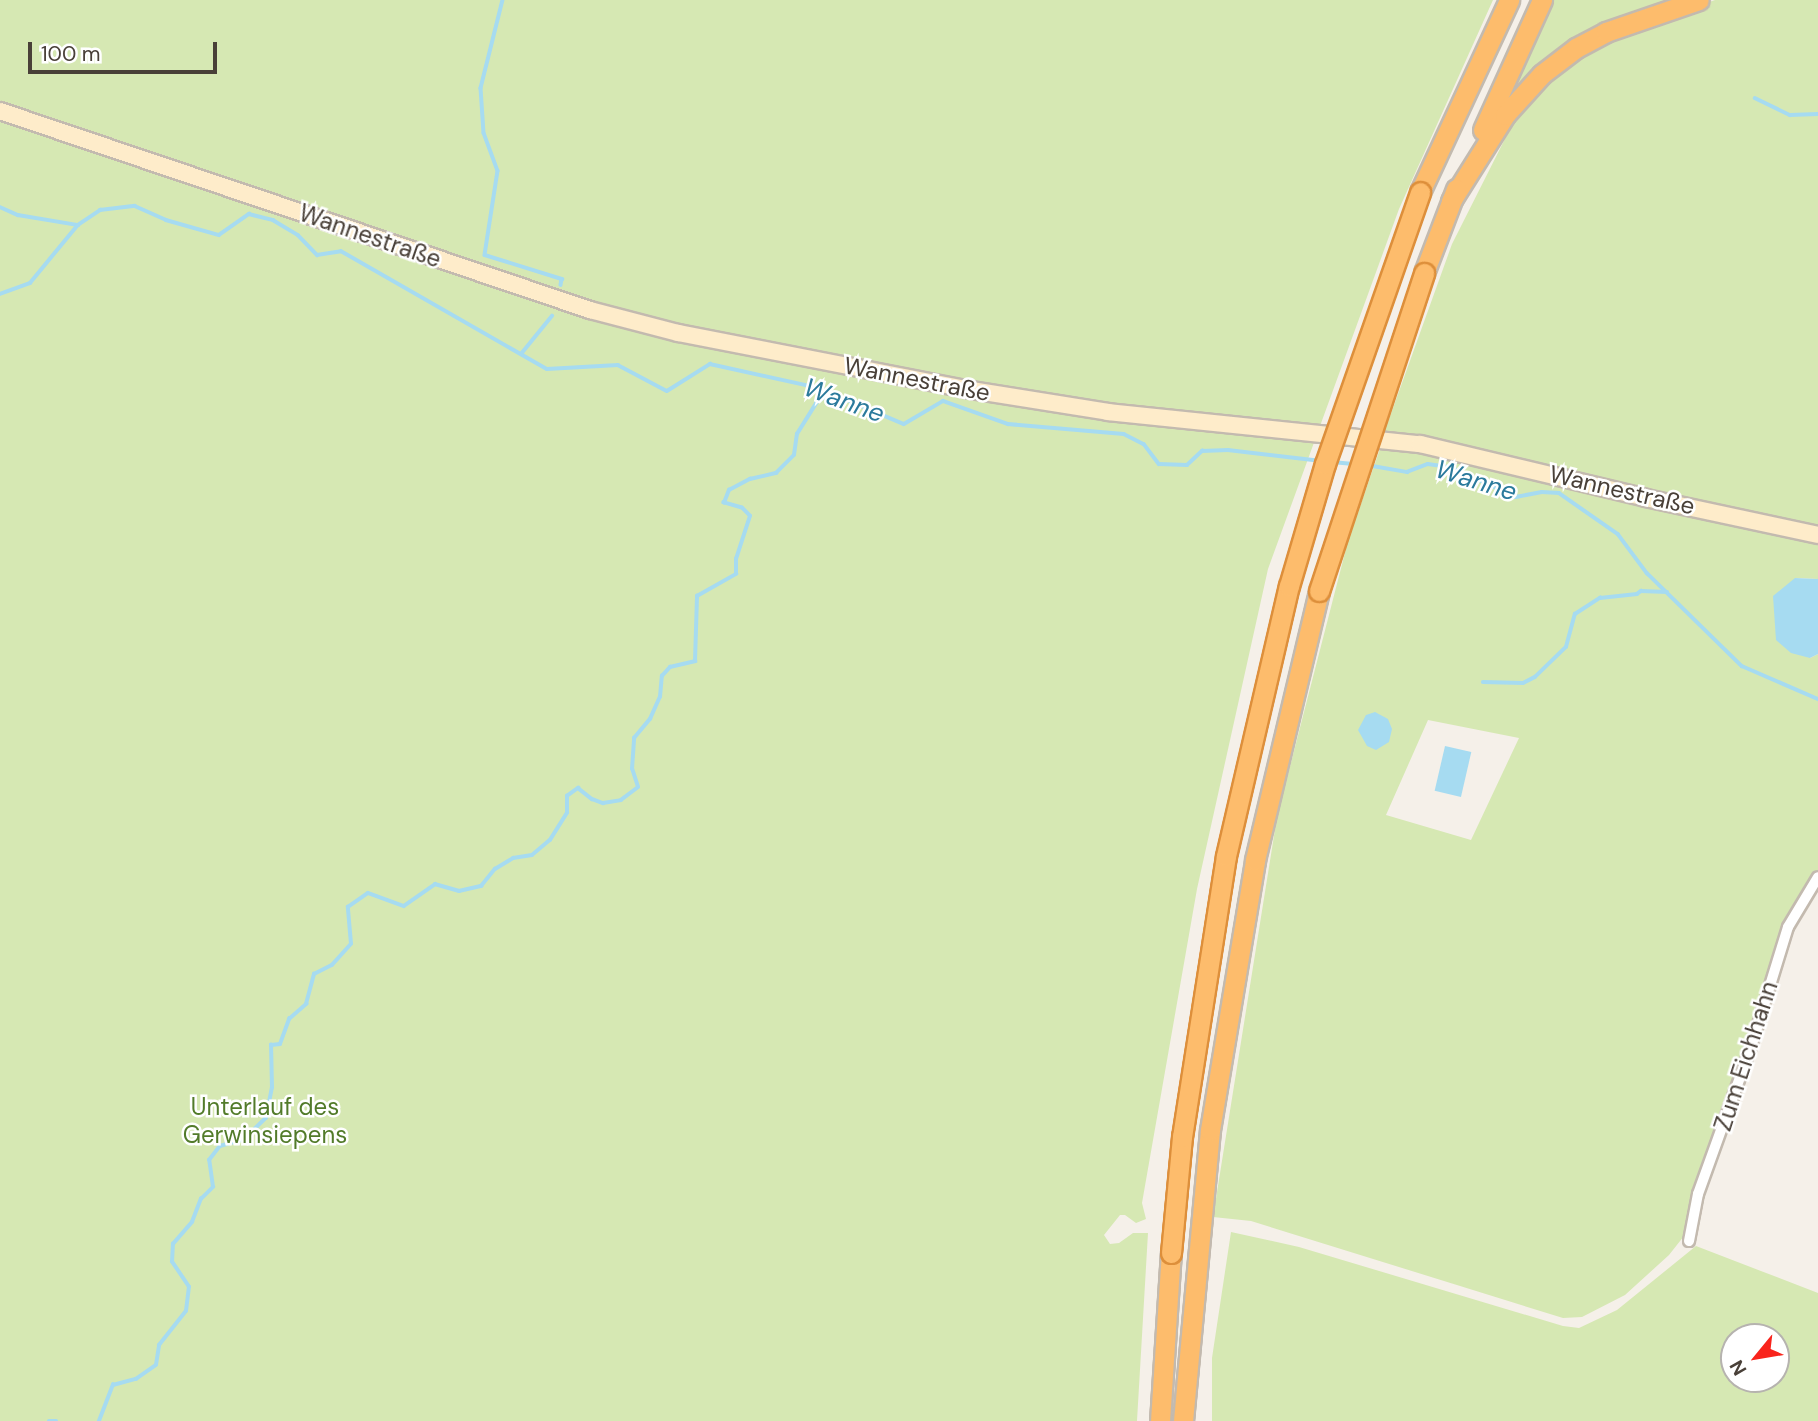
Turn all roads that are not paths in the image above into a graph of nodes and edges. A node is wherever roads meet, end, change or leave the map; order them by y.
1 (1509, 0) edge
2 (1542, 0) edge
3 (1699, 0) edge
4 (0, 111) edge
5 (1450, 203) junction
6 (1818, 535) edge
7 (1818, 877) edge
8 (1689, 1241) dead end
9 (1160, 1421) edge
10 (1183, 1421) edge

1 - 9 highway, bridge
2 - 5 highway
3 - 5 highway
4 - 6 street, Wannestraße
5 - 10 highway, bridge
7 - 8 street, Zum Eichhahn

